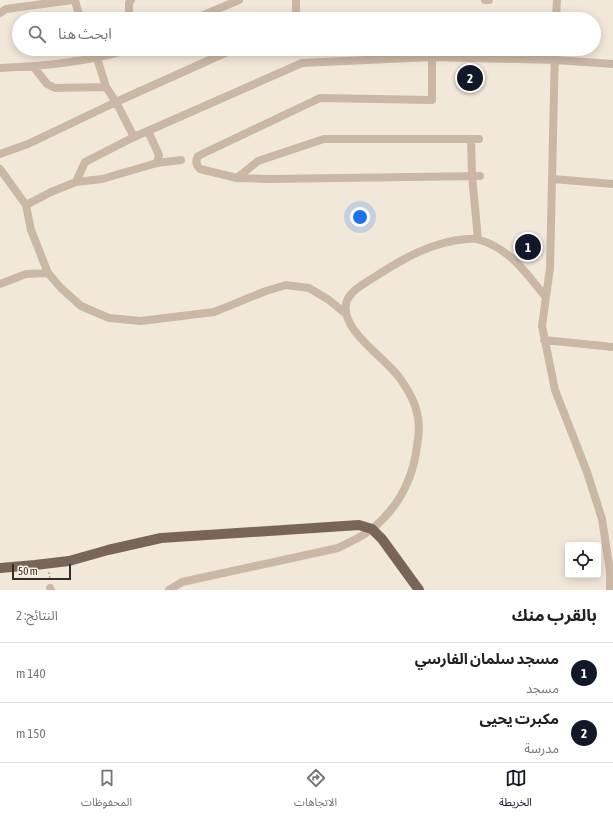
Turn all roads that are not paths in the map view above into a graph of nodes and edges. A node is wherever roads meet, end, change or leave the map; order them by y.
1 (74, 0) edge
2 (131, 0) edge
3 (239, 0) edge
4 (296, 0) edge
5 (485, 0) edge
6 (489, 0) edge
7 (557, 0) edge
8 (78, 12) edge
9 (129, 12) edge
10 (211, 12) edge
11 (296, 12) edge
12 (556, 12) edge
13 (0, 13) edge
14 (105, 56) edge
15 (218, 56) edge
16 (555, 56) edge
17 (432, 57) junction
18 (97, 58) junction
19 (555, 60) junction
20 (613, 64) edge
21 (33, 66) junction
22 (0, 68) edge
23 (106, 87) junction
24 (116, 102) junction
25 (148, 131) junction
26 (134, 137) junction
27 (0, 154) edge
28 (181, 160) dead end
29 (158, 163) junction
30 (0, 169) edge
31 (476, 176) junction
32 (238, 178) junction
33 (553, 179) junction
34 (76, 182) junction
35 (613, 184) edge
36 (26, 205) junction
37 (478, 239) junction
38 (48, 273) junction
39 (0, 284) edge
40 (545, 296) junction
41 (346, 314) junction
42 (544, 340) junction
43 (613, 347) edge
44 (372, 529) junction
45 (0, 568) edge
46 (611, 580) edge
47 (169, 590) edge
48 (419, 590) edge
49 (610, 590) edge

1 - 8 street
1 - 13 street
2 - 9 street
3 - 10 street
4 - 11 street
5 - 6 street
7 - 12 street
14 - 18 street
15 - 24 street
16 - 19 street
17 - 19 street
17 - 25 street
17 - 32 street
18 - 21 street
18 - 23 street
19 - 20 street
19 - 33 street
21 - 22 street
21 - 23 street
23 - 24 street
24 - 26 street
24 - 27 street
25 - 26 street
25 - 29 street
26 - 34 street
28 - 29 street
29 - 34 street
30 - 36 street
31 - 32 street
31 - 32 street
31 - 37 street
33 - 35 street
33 - 40 street
34 - 36 street
36 - 38 street
37 - 40 street
37 - 41 street
38 - 39 street
38 - 41 street
40 - 42 street
41 - 44 street
42 - 43 street
42 - 46 street
44 - 45 main road
44 - 47 street
44 - 48 main road
46 - 49 street

